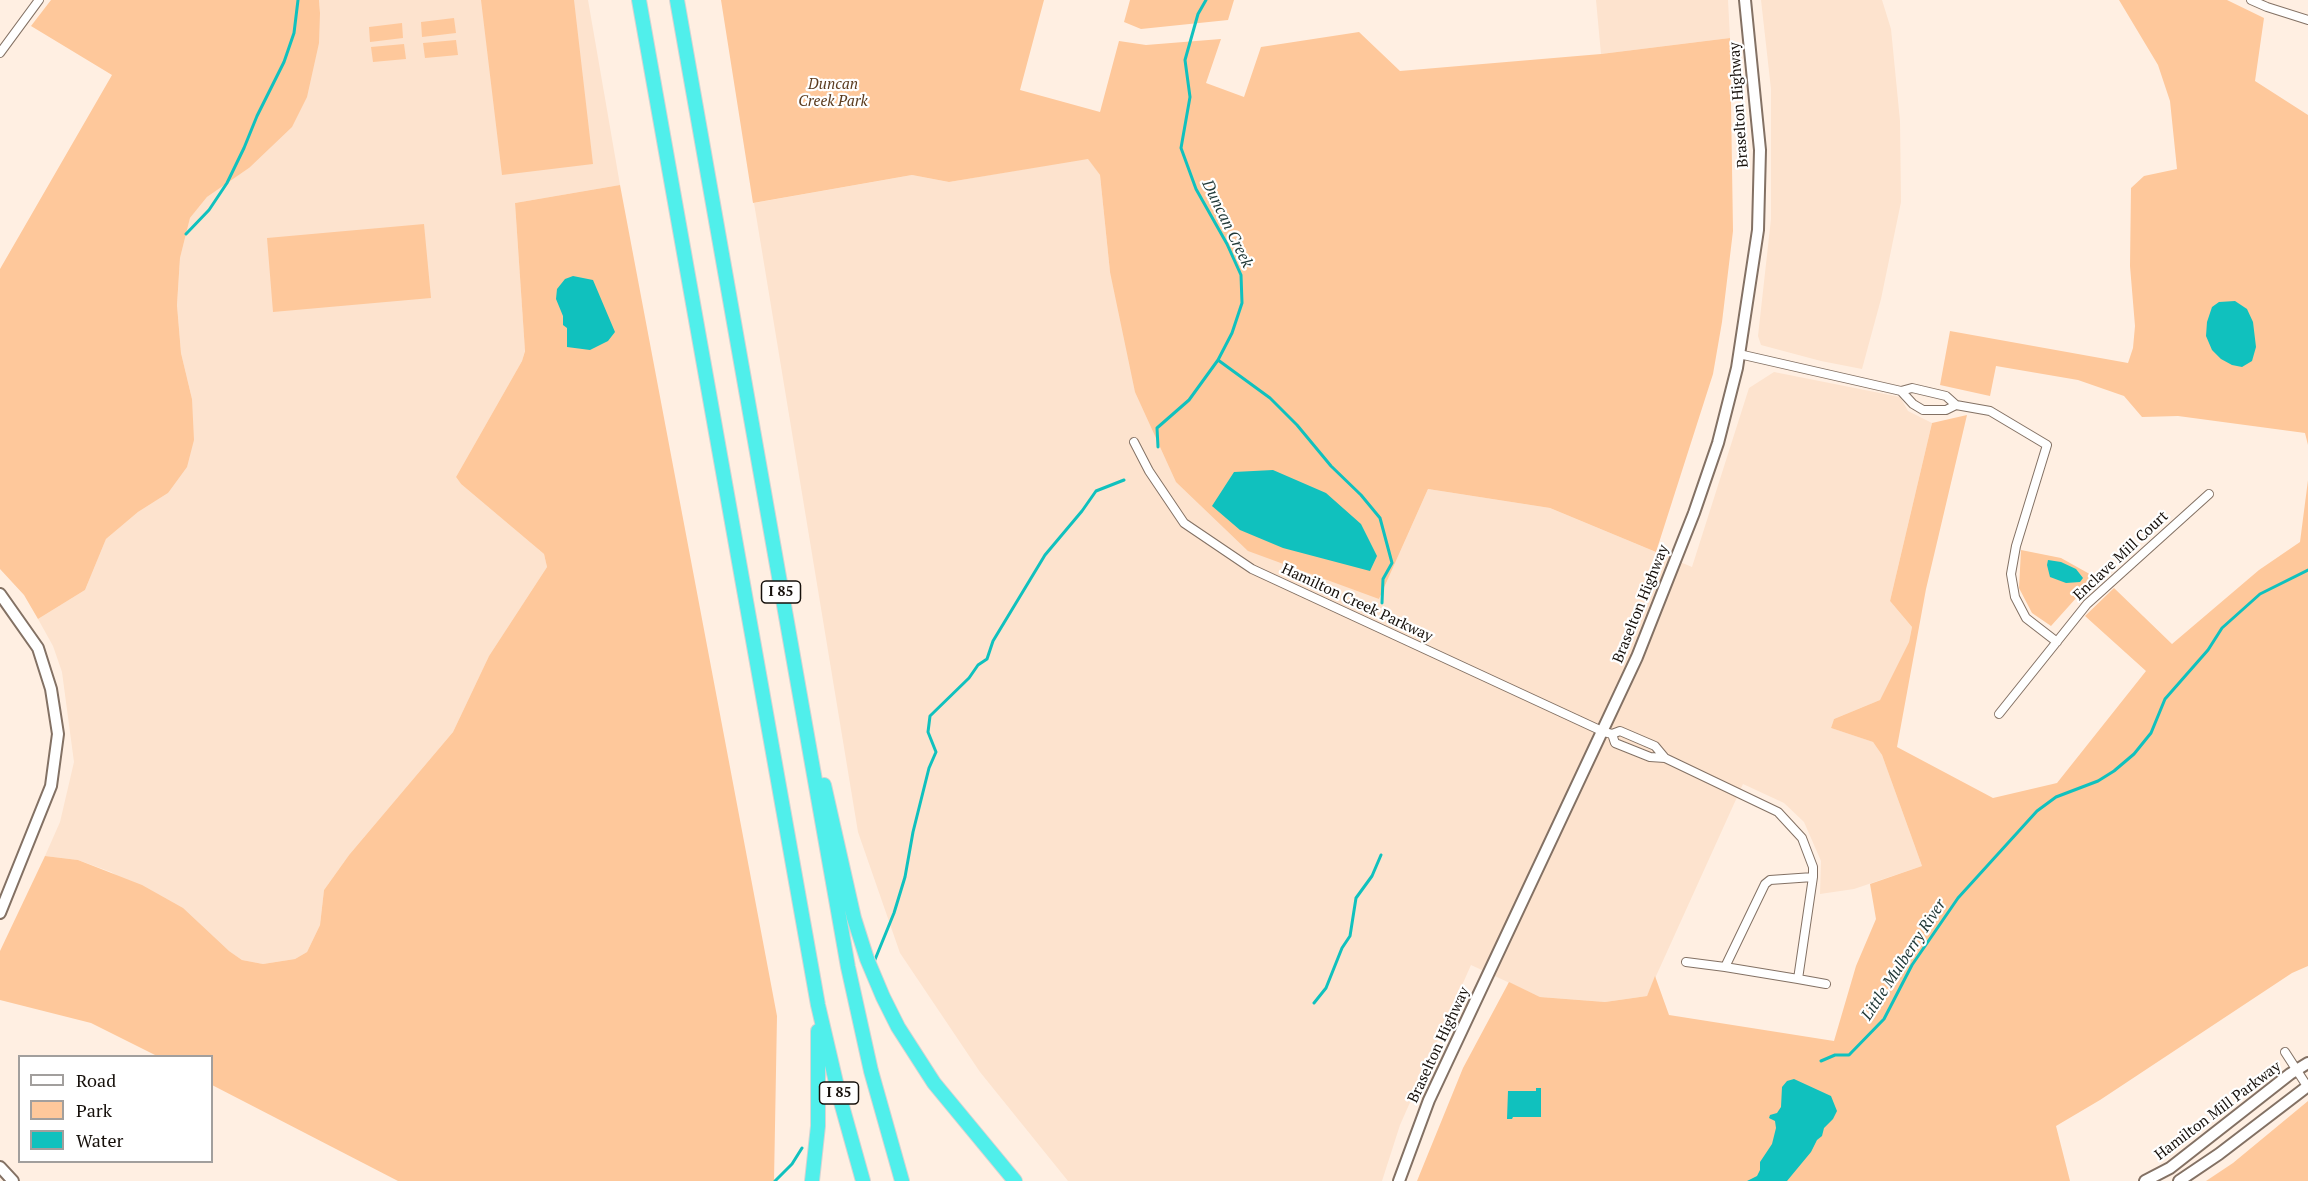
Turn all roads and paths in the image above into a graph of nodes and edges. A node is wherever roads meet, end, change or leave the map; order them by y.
1 (39, 0) edge
2 (639, 0) edge
3 (677, 0) edge
4 (1745, 0) edge
5 (2251, 0) edge
6 (2308, 20) edge
7 (0, 53) edge
8 (1739, 354) junction
9 (1901, 391) junction
10 (1956, 405) junction
11 (1134, 442) dead end
12 (2209, 494) dead end
13 (0, 594) edge
14 (2057, 642) junction
15 (800, 694) junction
16 (1999, 714) dead end
17 (1608, 733) junction
18 (1665, 758) junction
19 (1813, 877) junction
20 (0, 913) edge
21 (1686, 962) dead end
22 (1725, 968) junction
23 (1798, 979) junction
24 (1826, 984) dead end
25 (818, 1005) junction
26 (2285, 1052) dead end
27 (2308, 1063) edge
28 (2297, 1070) junction
29 (2308, 1086) edge
30 (0, 1167) edge
31 (13, 1181) edge
32 (812, 1181) edge
33 (863, 1181) edge
34 (902, 1181) edge
35 (1015, 1181) edge
36 (1399, 1181) edge
37 (2145, 1181) edge
38 (2179, 1181) edge

1 - 7 street
2 - 25 highway, I 85
3 - 15 highway, I 85
4 - 8 main road, Braselton Highway
5 - 6 street
8 - 9 street
8 - 17 main road, Braselton Highway
9 - 10 street
9 - 10 street
10 - 14 street
11 - 17 street, Hamilton Creek Parkway
12 - 14 street, Enclave Mill Court
13 - 20 main road
14 - 16 street, Enclave Mill Court
15 - 34 highway, I 85
15 - 35 highway
17 - 18 street, Hamilton Creek Parkway
17 - 18 street, Hamilton Creek Parkway
17 - 36 main road, Braselton Highway
18 - 19 street, Hamilton Creek Parkway
19 - 22 street
19 - 23 street, Hamilton Creek Parkway
21 - 22 street
22 - 23 street
23 - 24 street
25 - 32 highway
25 - 33 highway, I 85
26 - 28 street
27 - 28 main road, Hamilton Mill Parkway
28 - 29 street
28 - 37 main road, Hamilton Mill Parkway
29 - 38 main road
30 - 31 main road

